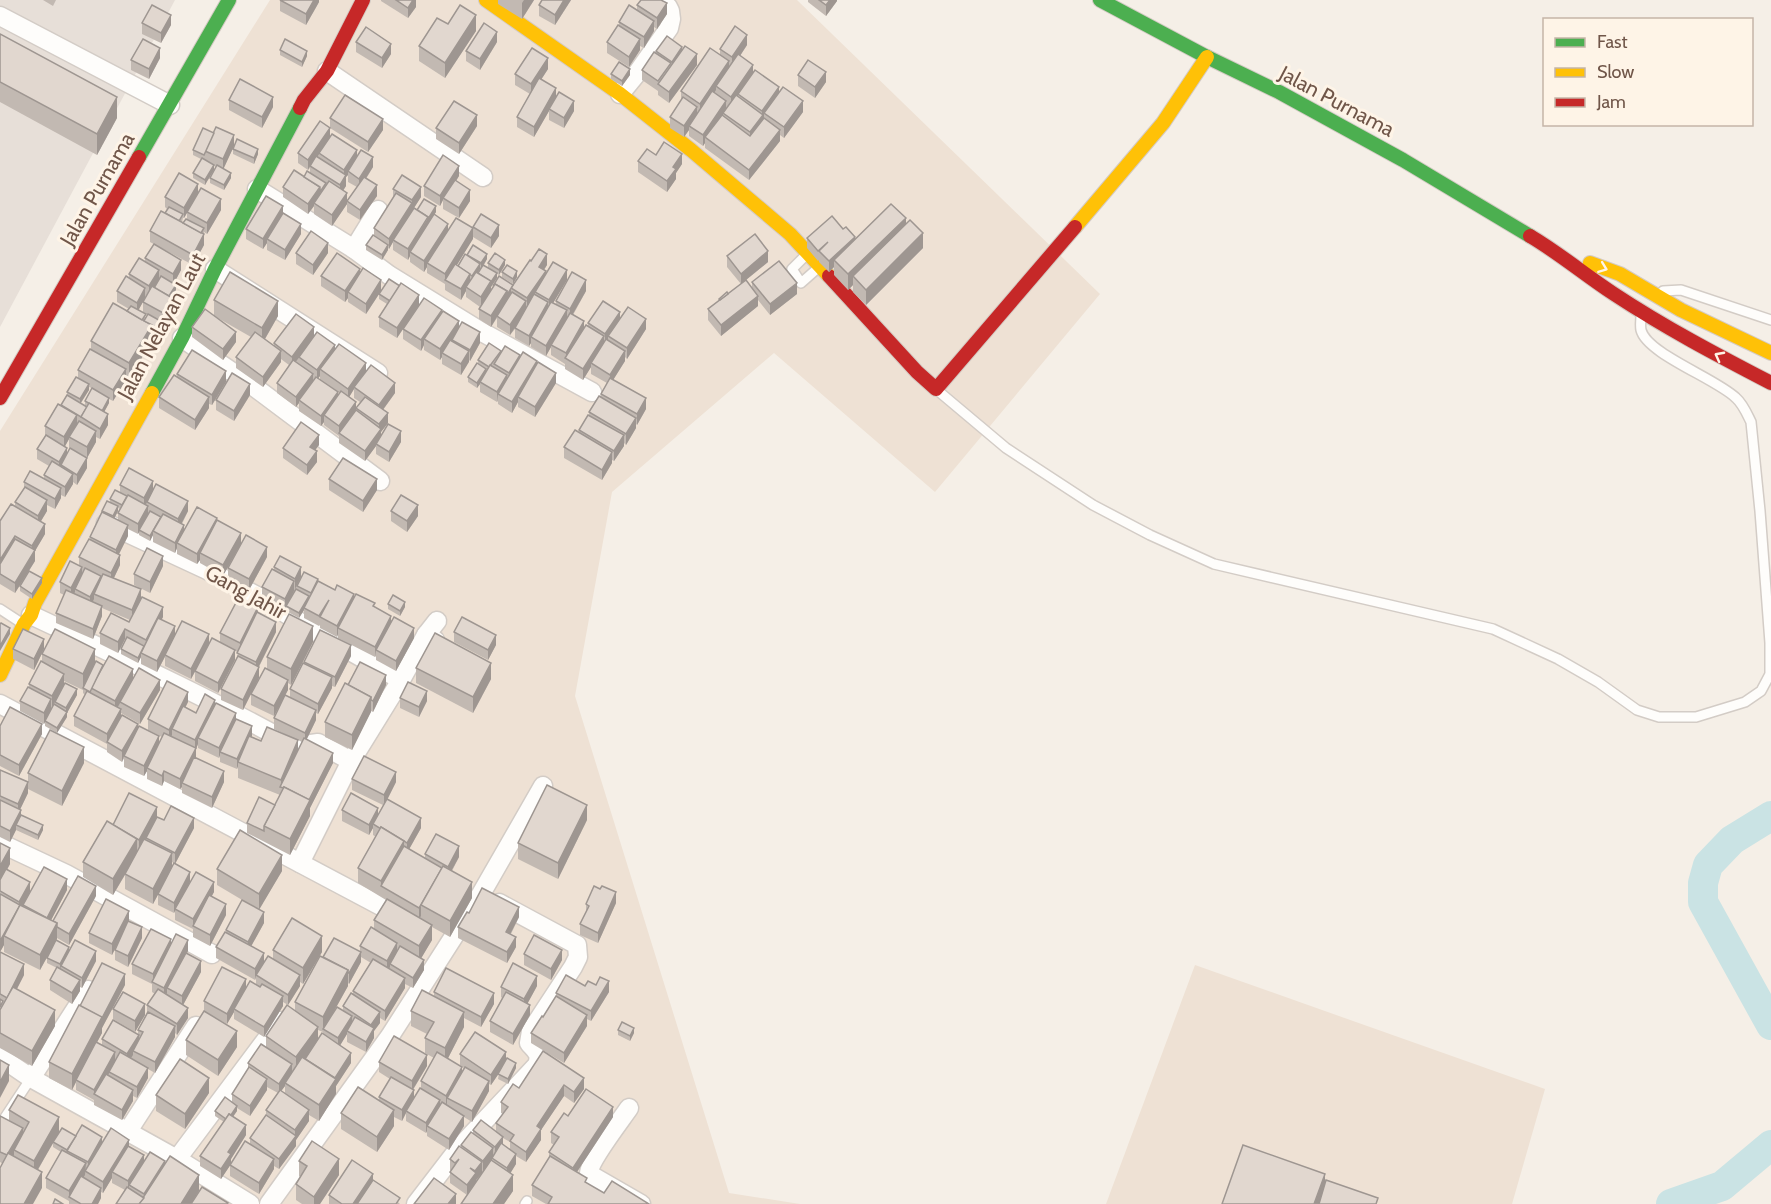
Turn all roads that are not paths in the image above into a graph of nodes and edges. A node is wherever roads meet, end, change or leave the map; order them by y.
1 (229, 0) edge
2 (363, 0) edge
3 (486, 0) edge
4 (1100, 0) edge
5 (668, 7) edge
6 (0, 16) edge
7 (1207, 57) junction
8 (327, 71) junction
9 (620, 94) junction
10 (170, 105) junction
11 (483, 177) dead end
12 (257, 189) junction
13 (378, 210) dead end
14 (1549, 247) junction
15 (354, 249) junction
16 (808, 253) junction
17 (820, 266) junction
18 (214, 269) junction
19 (1655, 294) junction
20 (1641, 311) junction
21 (1771, 320) edge
22 (182, 338) junction
23 (1771, 353) edge
24 (378, 373) edge
25 (1771, 383) edge
26 (936, 389) junction
27 (592, 392) dead end
28 (0, 398) edge
29 (380, 481) dead end
30 (86, 513) junction
31 (0, 609) edge
32 (27, 620) junction
33 (453, 650) edge
34 (0, 675) edge
35 (401, 680) junction
36 (0, 704) edge
37 (351, 761) junction
38 (543, 786) dead end
39 (0, 843) edge
40 (300, 864) junction
41 (481, 894) junction
42 (394, 913) edge
43 (212, 954) dead end
44 (88, 990) edge
45 (290, 1008) edge
46 (196, 1026) edge
47 (0, 1057) edge
48 (31, 1077) junction
49 (629, 1108) dead end
50 (2, 1122) edge
51 (128, 1131) junction
52 (177, 1159) junction
53 (250, 1204) edge
54 (269, 1204) edge
55 (416, 1204) edge
56 (641, 1204) edge

1 - 10 street, Jalan Purnama
2 - 8 street, Jalan Nelayan Laut
3 - 9 street
4 - 7 street, Jalan Purnama
5 - 9 street
6 - 10 street
7 - 14 street, Jalan Purnama
7 - 26 street
8 - 11 street
8 - 12 street, Jalan Nelayan Laut
9 - 16 street
10 - 28 street, Jalan Purnama
12 - 15 street
12 - 18 street, Jalan Nelayan Laut
13 - 15 street
14 -> 19 street, Jalan Purnama
14 - 20 street, Jalan Purnama
15 - 27 street
16 - 17 street
16 - 17 lane
17 - 26 street
18 - 22 street, Jalan Nelayan Laut
18 - 24 street
19 - 20 lane
19 - 21 lane
19 - 23 street, Jalan Purnama
25 -> 20 street, Jalan Purnama
20 - 26 lane
22 - 29 street
22 - 30 street, Jalan Nelayan Laut
30 - 32 street, Jalan Nelayan Laut
30 - 35 street, Gang Jahir
31 - 32 lane
32 - 34 street, Jalan Nelayan Laut
32 - 37 street
33 - 35 street
35 - 37 street
36 - 40 street
37 - 40 street
38 - 41 street
39 - 43 street
40 - 42 street
41 - 54 street
41 - 55 street
44 - 48 street
45 - 52 street
46 - 51 street
47 - 48 street
48 - 50 lane
48 - 51 street
49 - 56 street
51 - 52 street
52 - 53 street

